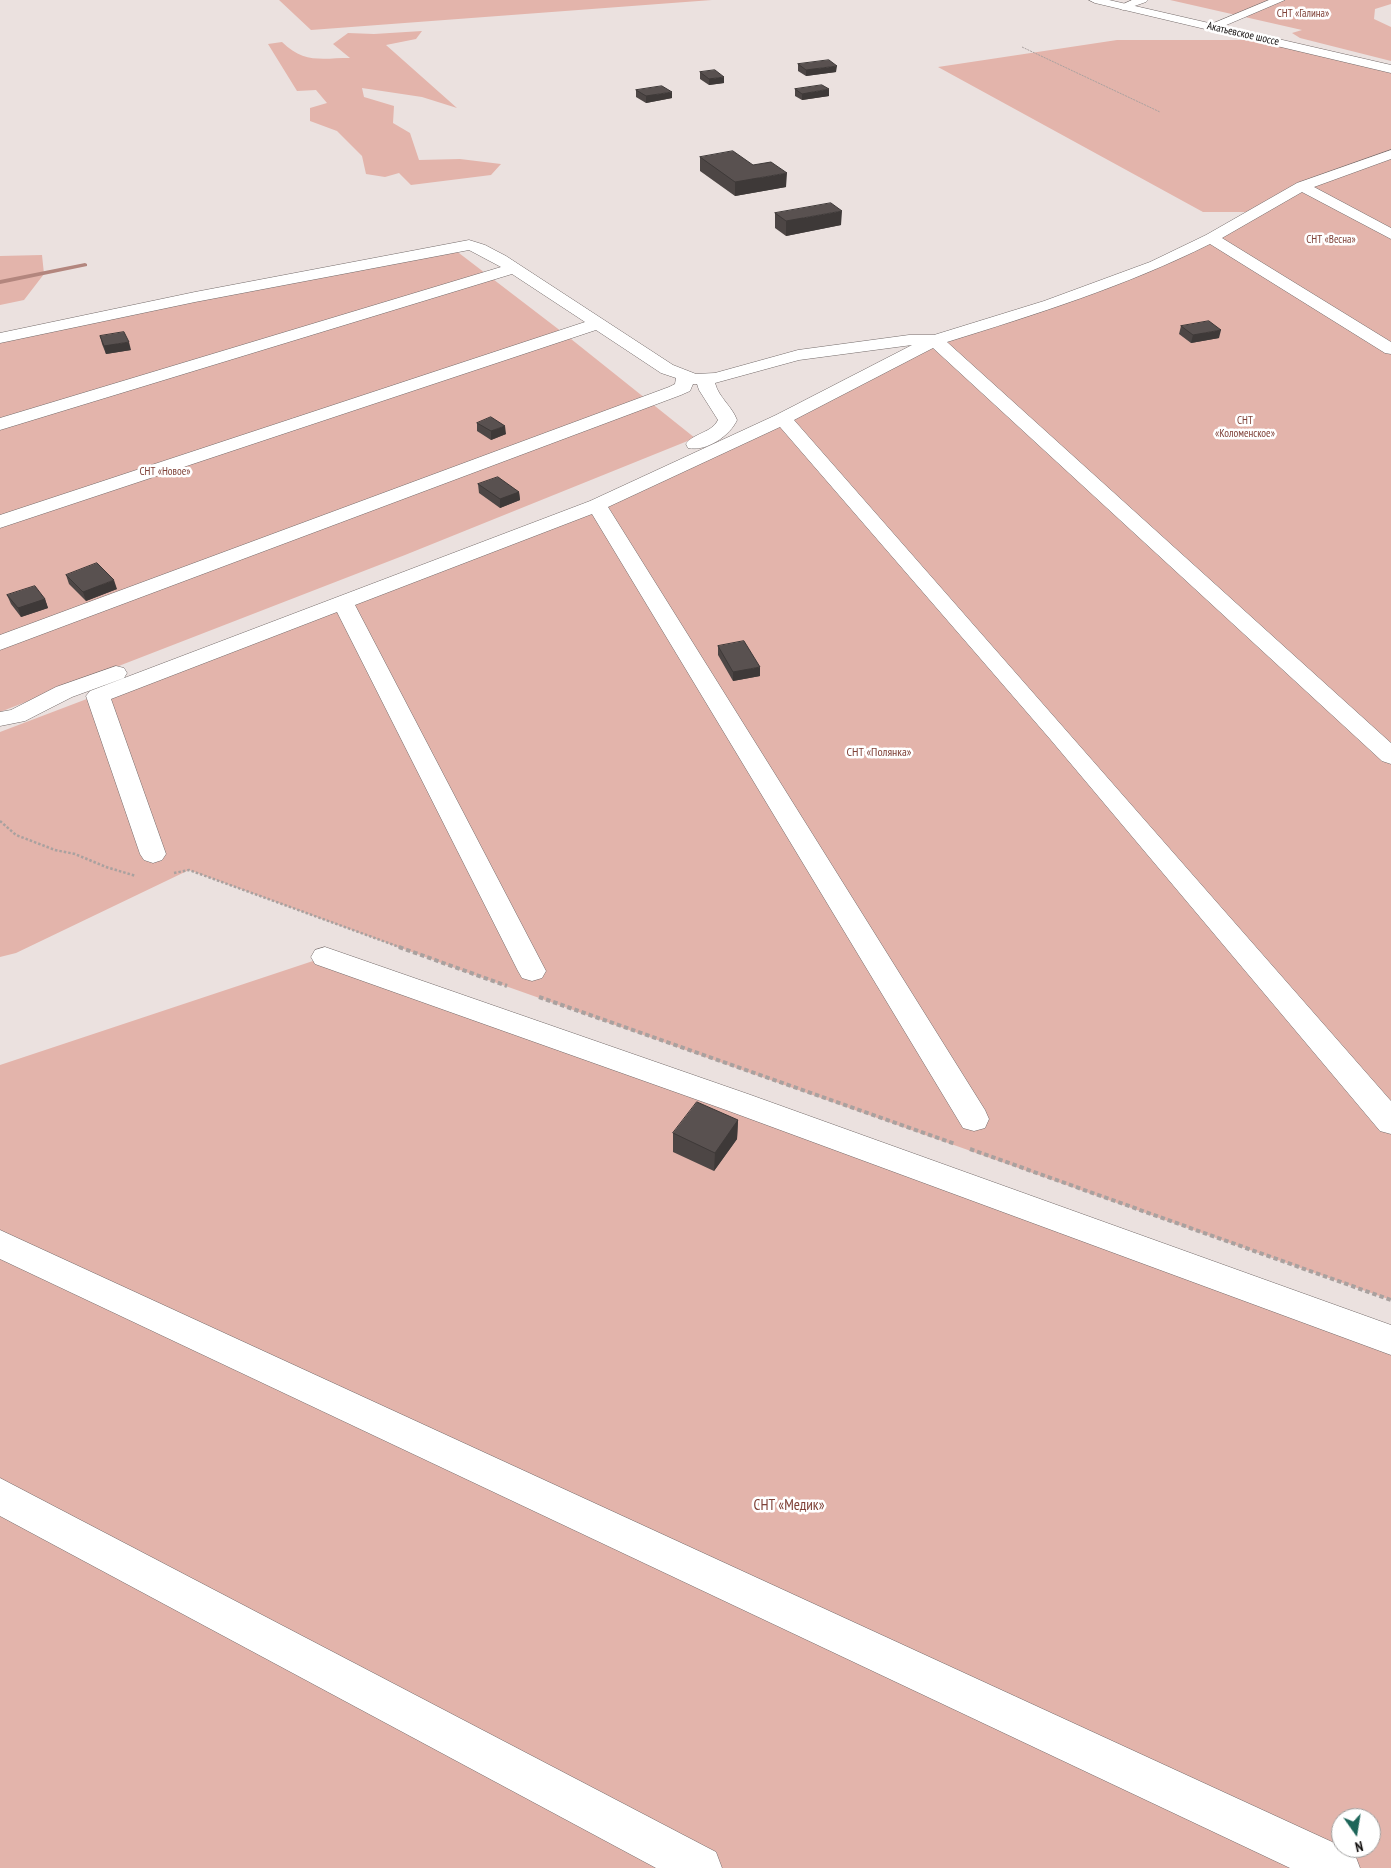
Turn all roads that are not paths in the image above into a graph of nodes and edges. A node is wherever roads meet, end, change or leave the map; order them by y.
1 (1095, 0) edge
2 (1142, 0) edge
3 (1279, 0) edge
4 (1123, 7) junction
5 (1212, 27) junction
6 (1391, 69) edge
7 (1391, 154) edge
8 (1302, 186) junction
9 (1391, 234) edge
10 (1211, 238) junction
11 (514, 268) junction
12 (599, 323) junction
13 (0, 338) edge
14 (935, 340) junction
15 (1391, 349) edge
16 (695, 378) junction
17 (783, 419) junction
18 (0, 424) edge
19 (597, 505) junction
20 (0, 522) edge
21 (343, 602) junction
22 (0, 643) edge
23 (0, 720) edge
24 (1391, 756) edge
25 (153, 854) dead end
26 (326, 957) dead end
27 (532, 983) road end
28 (974, 1119) dead end
29 (1391, 1122) edge
30 (0, 1244) edge
31 (1391, 1340) edge
32 (0, 1496) edge
33 (700, 1868) edge
34 (1338, 1868) edge

1 - 4 street, Акатьевское шоссе
2 - 4 street
3 - 5 street
4 - 5 street, Акатьевское шоссе
5 - 6 street, Акатьевское шоссе
7 - 8 street
8 - 9 street
8 - 10 street
10 - 14 street
10 - 15 street
11 - 12 street
11 - 13 street
11 - 18 street
12 - 16 street
12 - 20 street
14 - 16 street
14 - 17 street
14 - 24 street
16 - 22 street
16 - 23 street
17 - 19 street
17 - 29 street
19 - 21 street
19 - 28 street
21 - 25 street
21 - 27 street
26 - 31 street
30 - 34 street
32 - 33 street

